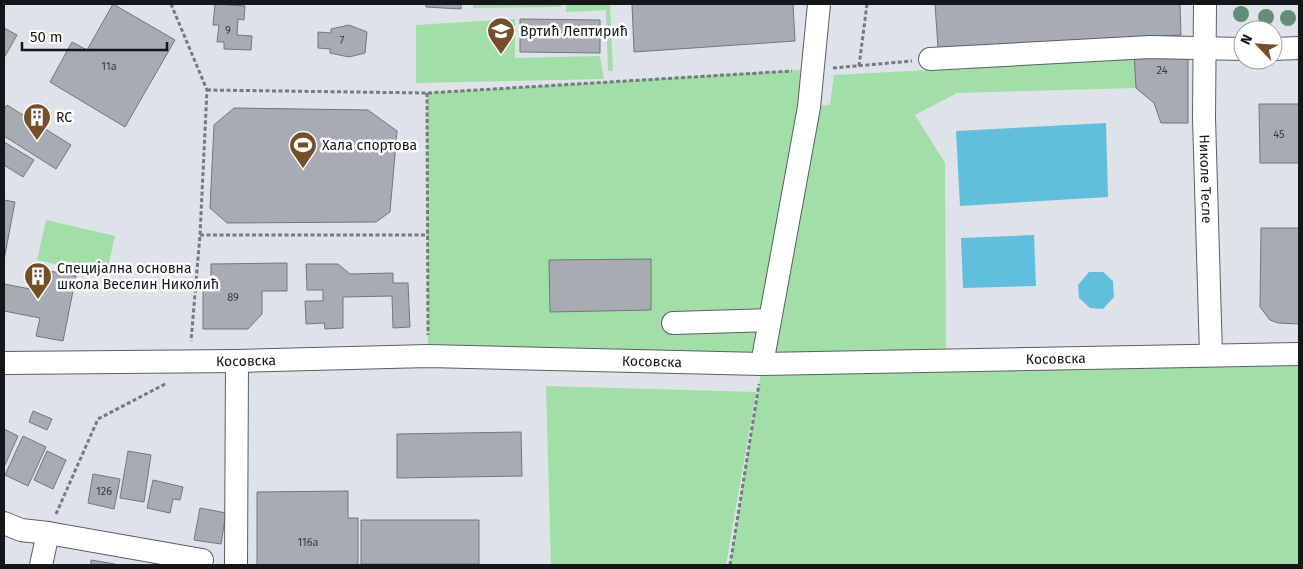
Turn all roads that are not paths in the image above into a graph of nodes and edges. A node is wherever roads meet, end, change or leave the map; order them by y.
1 (819, 4) edge
2 (1205, 4) edge
3 (1299, 48) edge
4 (1233, 49) edge
5 (1283, 49) edge
6 (1205, 50) junction
7 (930, 59) road end
8 (770, 320) junction
9 (673, 323) dead end
10 (1210, 354) junction
11 (1299, 354) edge
12 (237, 361) junction
13 (4, 363) edge
14 (762, 364) junction
15 (4, 523) edge
16 (48, 533) junction
17 (202, 560) dead end
18 (41, 565) edge
19 (236, 565) edge

1 - 8 street
2 - 6 street, Николе Тесле
3 - 5 street
4 - 6 street
6 - 7 street
6 - 10 street, Николе Тесле
8 - 9 street
8 - 14 street
10 - 11 street, Косовска
10 - 14 street, Косовска
12 - 13 street, Косовска
12 - 14 street, Косовска
12 - 19 street
15 - 16 street
16 - 17 street
16 - 18 street

